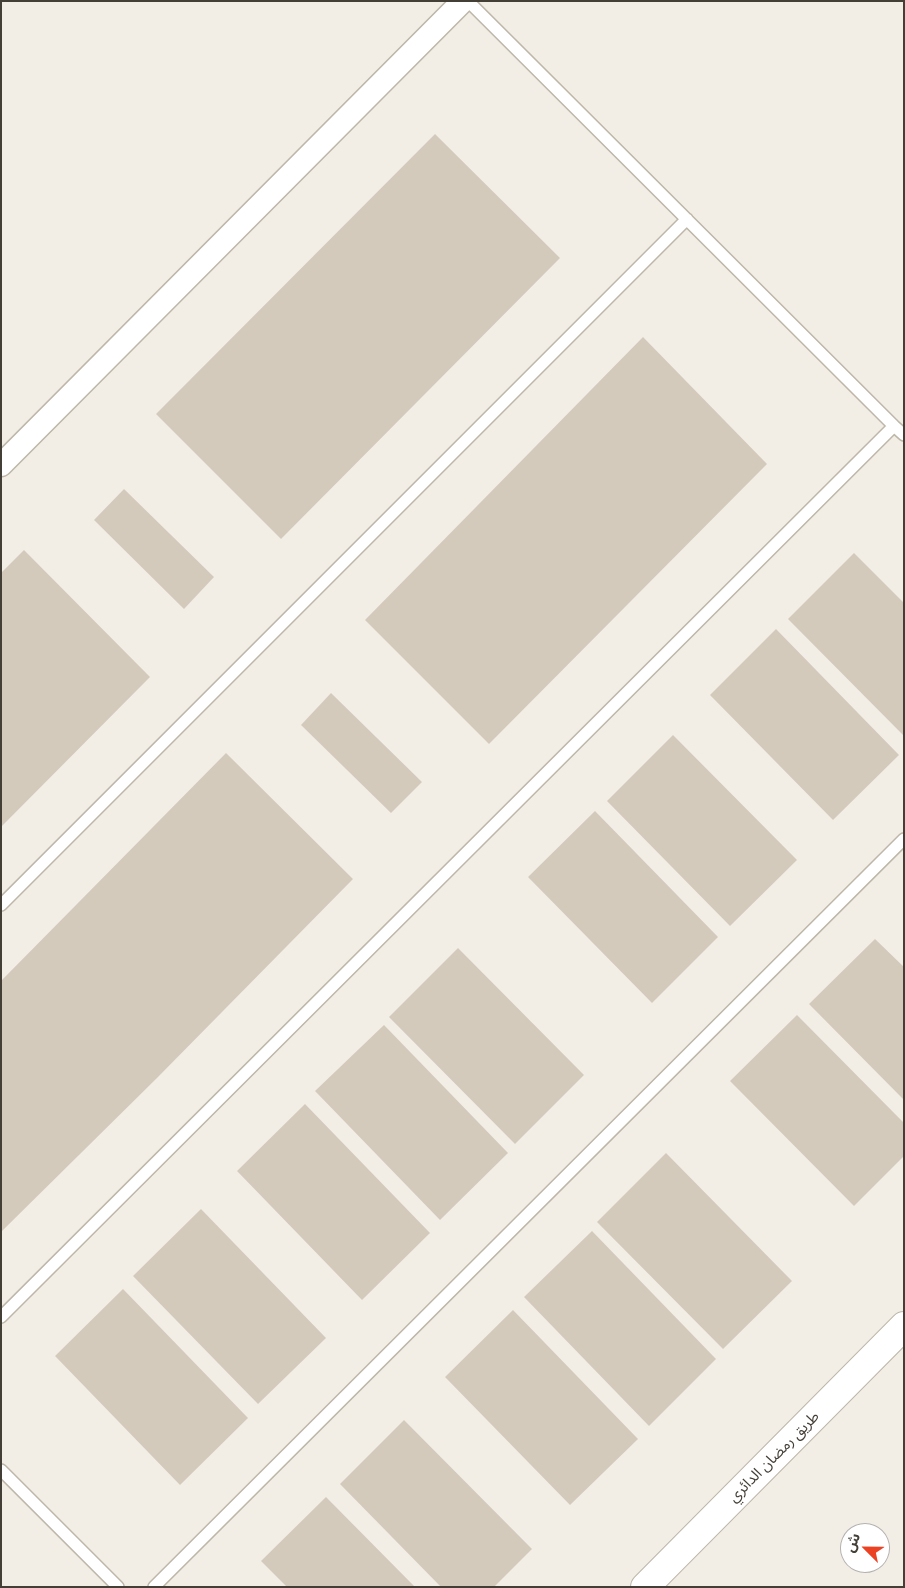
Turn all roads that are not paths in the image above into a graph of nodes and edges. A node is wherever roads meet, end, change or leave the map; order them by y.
1 (463, 1) edge
2 (468, 1) edge
3 (687, 219) junction
4 (894, 426) junction
5 (904, 435) edge
6 (1, 465) edge
7 (904, 839) edge
8 (1, 905) edge
9 (1, 1318) edge
10 (904, 1326) edge
11 (1, 1470) edge
12 (118, 1587) edge
13 (154, 1587) edge
14 (645, 1587) edge

1 - 6 street
2 - 3 lane
3 - 4 lane
3 - 8 lane
4 - 5 lane
4 - 9 lane
7 - 13 lane
10 - 14 street, طريق رمضان الدائري
11 - 12 lane

